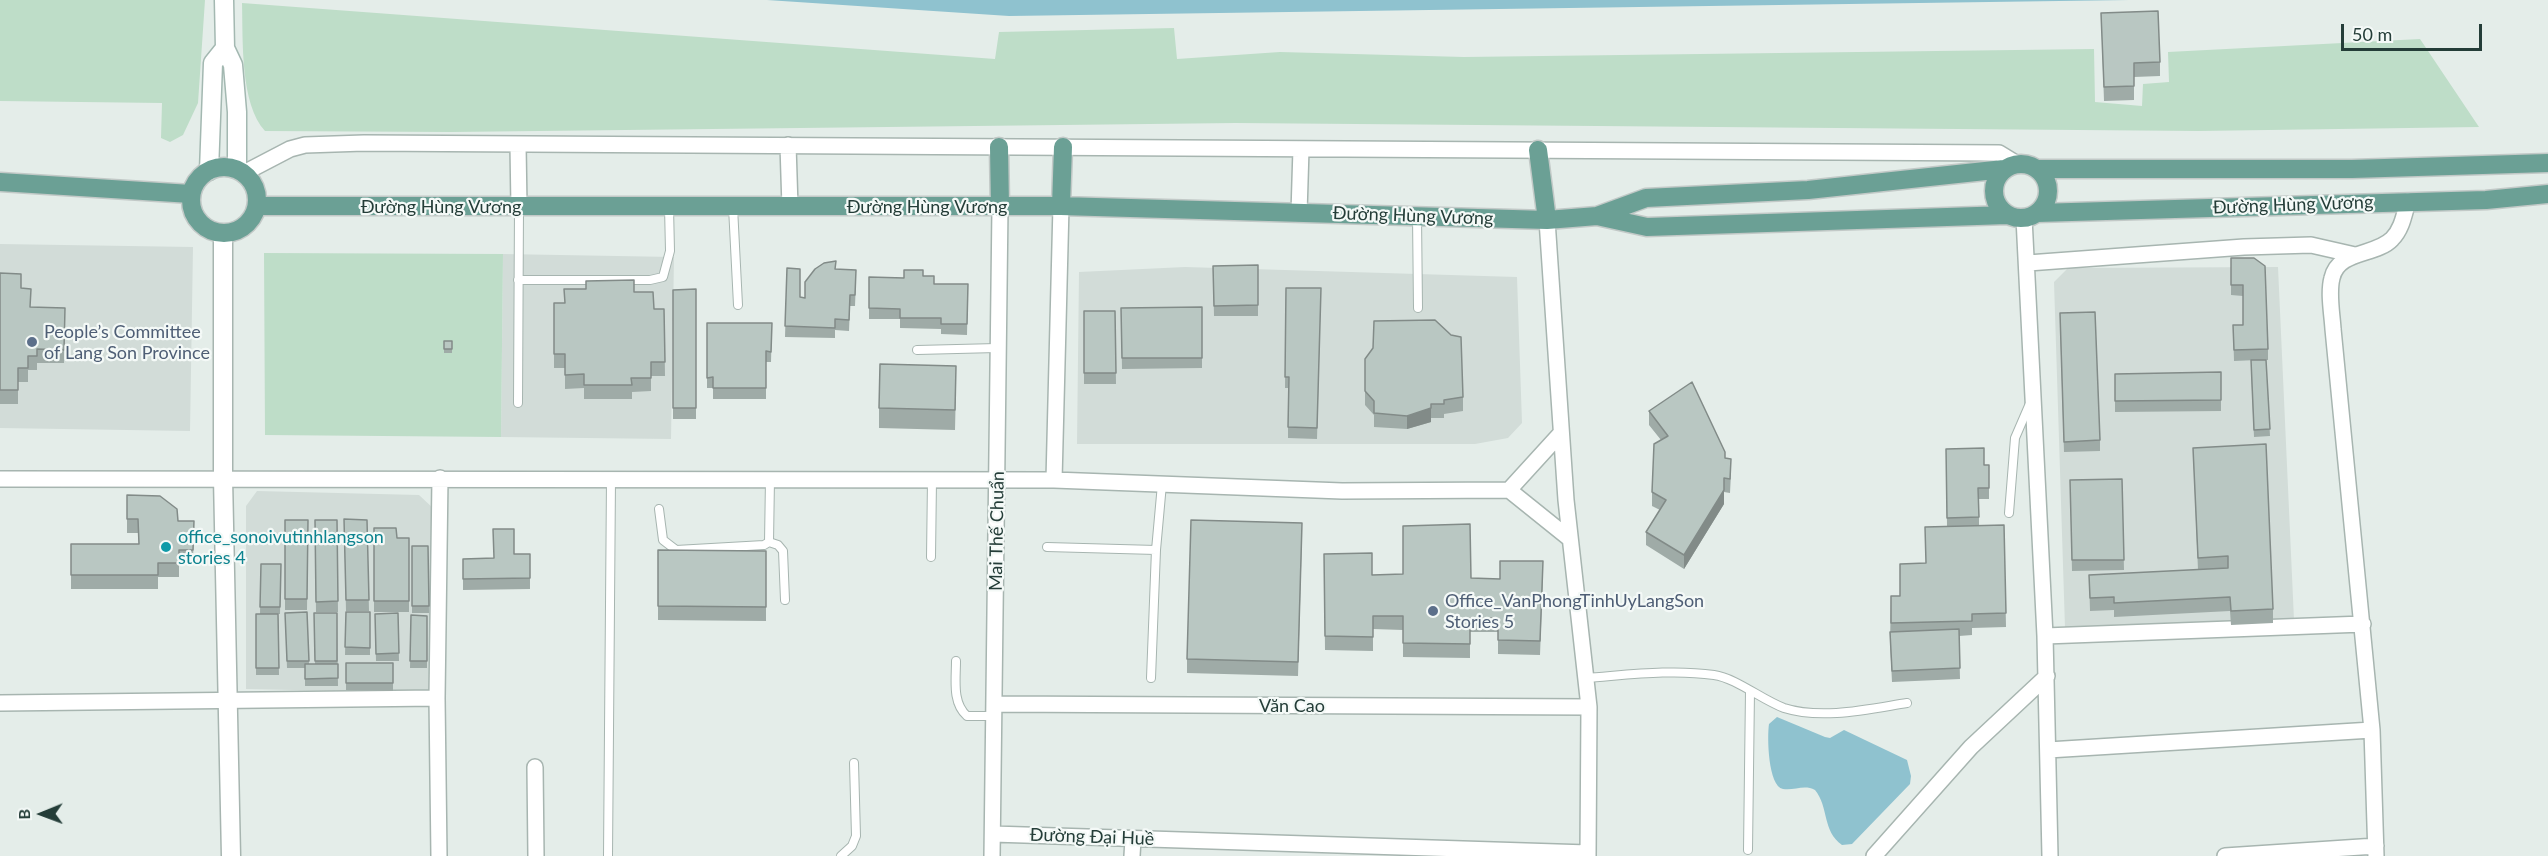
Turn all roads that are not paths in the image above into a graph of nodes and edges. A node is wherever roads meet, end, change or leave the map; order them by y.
1 (224, 4) edge
2 (225, 48) junction
3 (518, 145) junction
4 (788, 146) junction
5 (999, 147) junction
6 (1063, 147) junction
7 (1301, 149) junction
8 (1538, 150) junction
9 (2548, 163) edge
10 (2011, 166) junction
11 (2038, 169) junction
12 (209, 171) junction
13 (241, 171) junction
14 (0, 182) edge
15 (191, 194) junction
16 (2548, 194) edge
17 (2408, 201) junction
18 (258, 206) junction
19 (1061, 206) junction
20 (519, 207) junction
21 (669, 207) junction
22 (733, 207) junction
23 (790, 207) junction
24 (1000, 207) junction
25 (1299, 213) junction
26 (2023, 215) junction
27 (1418, 216) junction
28 (1597, 216) junction
29 (1546, 220) junction
30 (223, 235) junction
31 (2355, 255) junction
32 (2028, 263) junction
33 (518, 280) junction
34 (738, 305) dead end
35 (1418, 308) dead end
36 (997, 348) junction
37 (917, 350) dead end
38 (2034, 394) junction
39 (518, 403) dead end
40 (1561, 432) junction
41 (223, 478) junction
42 (440, 478) junction
43 (610, 478) junction
44 (0, 479) edge
45 (770, 479) junction
46 (932, 480) junction
47 (1054, 480) junction
48 (998, 481) junction
49 (1162, 484) junction
50 (1509, 490) junction
51 (659, 509) dead end
52 (2009, 513) dead end
53 (1570, 539) junction
54 (769, 542) junction
55 (1047, 548) dead end
56 (1156, 550) junction
57 (931, 557) dead end
58 (785, 600) dead end
59 (2363, 624) junction
60 (2045, 636) junction
61 (956, 662) dead end
62 (2047, 676) junction
63 (1150, 678) dead end
64 (1586, 678) junction
65 (1750, 691) junction
66 (437, 698) junction
67 (229, 699) junction
68 (0, 703) edge
69 (1907, 703) dead end
70 (1589, 707) junction
71 (994, 710) junction
72 (2372, 730) junction
73 (2048, 750) junction
74 (854, 763) dead end
75 (535, 767) dead end
76 (993, 834) junction
77 (1133, 839) junction
78 (1251, 850) edge
79 (1748, 850) dead end
80 (2376, 851) edge
81 (1588, 854) edge
82 (231, 856) edge
83 (439, 856) edge
84 (536, 856) edge
85 (608, 856) edge
86 (841, 856) edge
87 (993, 856) edge
88 (1132, 856) edge
89 (1874, 856) edge
90 (2050, 856) edge
91 (2225, 856) edge

1 - 2 street
2 - 12 street
2 - 13 street
3 - 4 street
3 - 13 street
3 - 20 street
4 - 5 street
4 - 23 street
5 - 6 street
5 - 24 main road
6 - 7 street
6 - 19 main road
7 - 8 street
7 - 25 street
8 - 10 street
8 - 29 main road
9 - 11 main road, Đường Hùng Vương
10 - 11 main road
10 - 26 main road
10 - 28 main road, Đường Hùng Vương
11 - 26 main road
12 - 13 main road
12 - 15 main road
13 - 18 main road
14 - 15 main road
15 - 30 main road
16 - 17 main road, Đường Hùng Vương
17 - 26 main road, Đường Hùng Vương
17 - 31 street
18 - 20 main road, Đường Hùng Vương
18 - 30 main road
19 - 24 main road, Đường Hùng Vương
19 - 25 main road, Đường Hùng Vương
19 - 47 street
20 - 21 main road, Đường Hùng Vương
20 - 33 lane
21 - 22 main road, Đường Hùng Vương
21 - 33 lane
22 - 23 main road, Đường Hùng Vương
22 - 34 lane
23 - 24 main road, Đường Hùng Vương
24 - 36 street, Mai Thế Chuẩn
25 - 27 main road, Đường Hùng Vương
26 - 28 main road, Đường Hùng Vương
26 - 32 street
27 - 29 main road, Đường Hùng Vương
27 - 35 lane
28 - 29 main road, Đường Hùng Vương
29 - 40 street
30 - 41 street
31 - 32 street
31 - 59 street
32 - 38 street
33 - 39 lane
36 - 37 lane
36 - 48 street, Mai Thế Chuẩn
38 - 52 lane
38 - 60 street
40 - 50 street
40 - 53 street
41 - 42 street
41 - 44 street
41 - 67 street
42 - 43 street
42 - 66 street
43 - 45 street
43 - 85 lane
45 - 46 street
45 - 54 lane
46 - 48 street
46 - 57 lane
47 - 48 street
47 - 49 street
48 - 71 street, Mai Thế Chuẩn
49 - 50 street
49 - 56 lane
50 - 53 street
51 - 54 lane
53 - 64 street
54 - 58 lane
55 - 56 lane
56 - 63 lane
59 - 60 street
59 - 72 street
60 - 62 street
61 - 71 lane
62 - 73 street
62 - 89 street
64 - 65 lane
64 - 70 street
65 - 69 lane
65 - 79 lane
66 - 67 street
66 - 83 street
67 - 68 street
67 - 82 street
70 - 71 street, Văn Cao
70 - 81 street
71 - 76 street, Mai Thế Chuẩn
72 - 73 street
72 - 80 street
73 - 90 street
74 - 86 lane
75 - 84 street
76 - 77 street, Đường Đại Huề
76 - 87 street, Mai Thế Chuẩn
77 - 78 street, Đường Đại Huề
77 - 88 street
78 - 81 street, Đường Đại Huề
80 - 91 street

